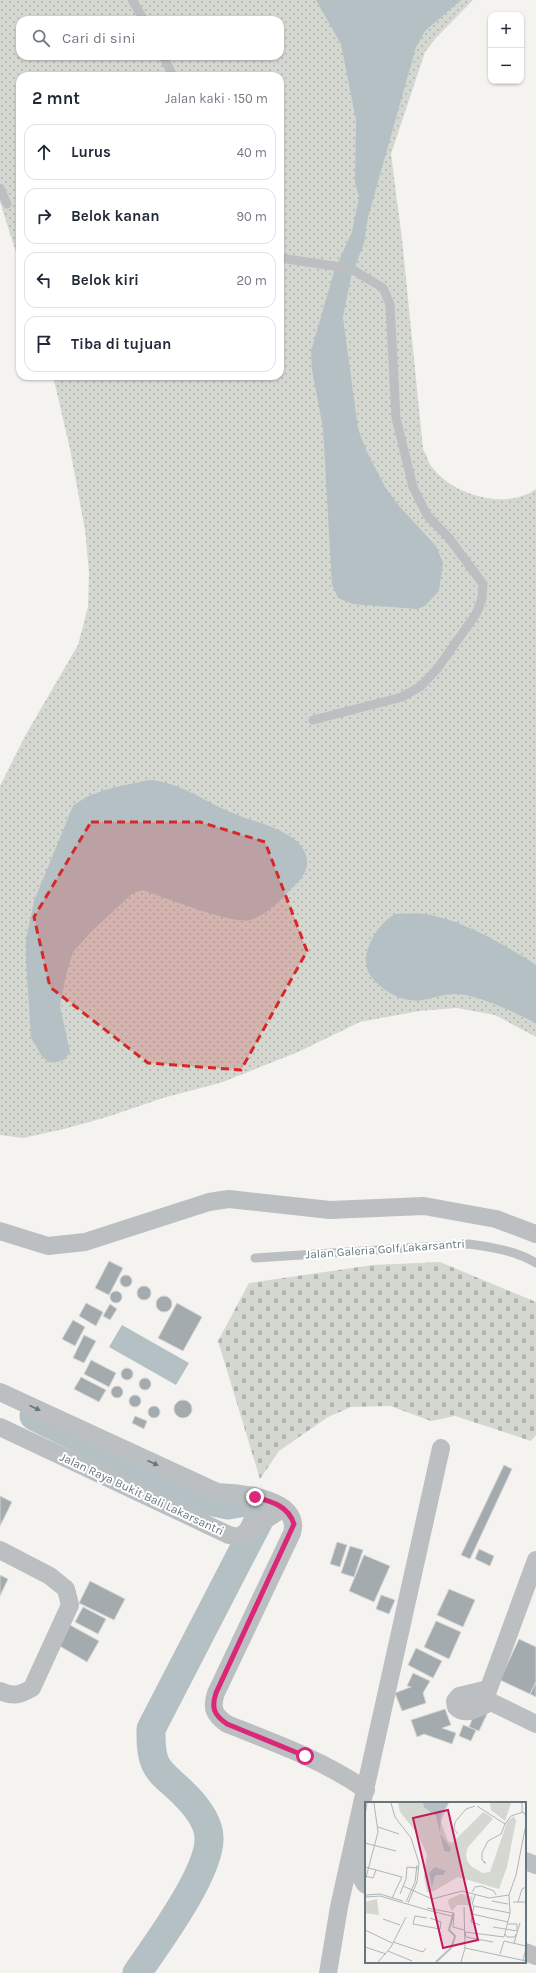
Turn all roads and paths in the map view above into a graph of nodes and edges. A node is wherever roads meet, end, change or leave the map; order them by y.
1 (132, 0) edge
2 (142, 16) edge
3 (165, 60) edge
4 (170, 72) edge
5 (0, 188) edge
6 (7, 204) dead end
7 (284, 259) edge
8 (313, 720) dead end
9 (0, 1231) edge
10 (536, 1234) edge
11 (255, 1258) dead end
12 (536, 1263) edge
13 (0, 1392) edge
14 (0, 1427) edge
15 (441, 1448) dead end
16 (279, 1510) junction
17 (0, 1550) edge
18 (536, 1560) edge
19 (532, 1578) edge
20 (0, 1691) edge
21 (536, 1724) edge
22 (366, 1790) junction
23 (365, 1852) edge
24 (526, 1861) edge
25 (536, 1865) edge
26 (365, 1884) edge
27 (526, 1952) edge
28 (536, 1956) edge
29 (328, 1973) edge

1 - 2 lane
3 - 4 lane
5 - 6 lane
7 - 8 lane
9 - 10 street
11 - 12 lane, Jalan Galeria Golf Lakarsantri
13 -> 16 street
14 - 16 street, Jalan Raya Bukit Bali Lakarsantri
15 - 22 street
16 - 22 street
17 - 20 street
18 - 19 street
19 - 21 street
22 - 29 street
23 - 26 street
24 - 25 street
27 - 28 street

